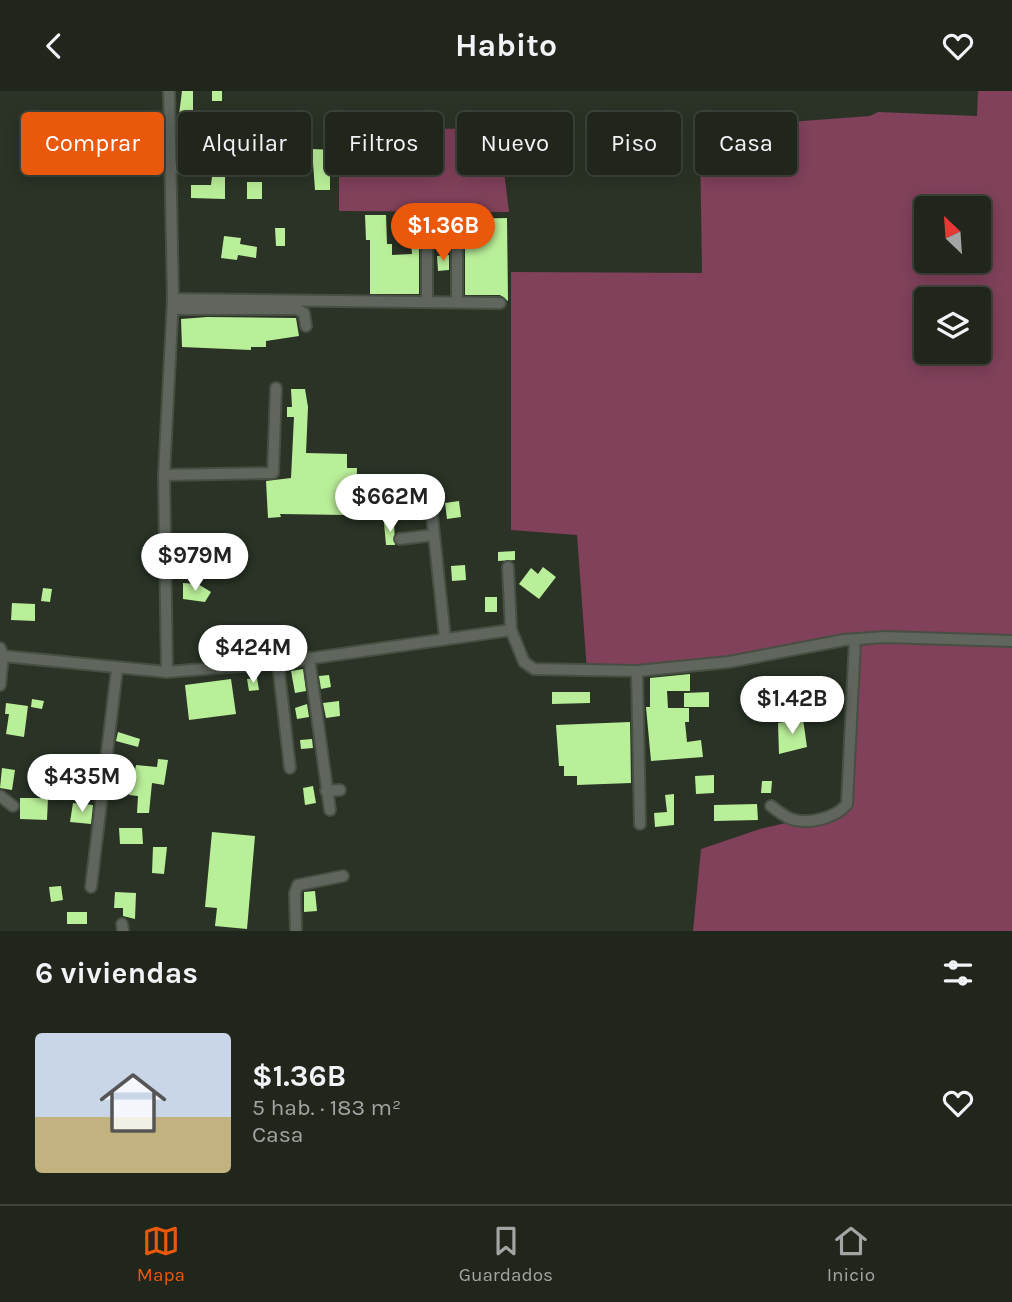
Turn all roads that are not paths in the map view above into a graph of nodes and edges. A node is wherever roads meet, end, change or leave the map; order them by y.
1 (169, 91) edge
2 (171, 168) junction
3 (178, 168) edge
4 (457, 236) dead end
5 (427, 239) dead end
6 (427, 302) junction
7 (457, 302) junction
8 (500, 303) dead end
9 (173, 304) junction
10 (306, 326) dead end
11 (276, 388) dead end
12 (164, 475) junction
13 (430, 496) dead end
14 (434, 535) junction
15 (400, 539) dead end
16 (508, 567) dead end
17 (511, 630) junction
18 (445, 638) junction
19 (855, 640) junction
20 (1012, 641) edge
21 (2, 652) edge
22 (309, 659) junction
23 (278, 663) junction
24 (117, 669) junction
25 (637, 671) junction
26 (167, 672) junction
27 (0, 685) edge
28 (290, 768) dead end
29 (340, 790) dead end
30 (326, 791) junction
31 (0, 796) edge
32 (13, 806) dead end
33 (771, 806) dead end
34 (330, 810) dead end
35 (640, 824) dead end
36 (343, 876) dead end
37 (91, 887) dead end
38 (296, 931) edge

1 - 2 street
2 - 3 street
2 - 9 street
4 - 7 street
5 - 6 street
6 - 7 street
6 - 9 street
7 - 8 street
9 - 10 street
9 - 12 street
11 - 12 street
12 - 26 street
13 - 14 street
14 - 15 street
14 - 18 street
16 - 17 street
17 - 18 street
17 - 25 street
18 - 22 street
19 - 20 street
19 - 25 street
19 - 33 street
21 - 24 street
21 - 27 street
22 - 23 street
22 - 30 street
23 - 26 street
23 - 28 street
24 - 26 street
24 - 37 street
25 - 35 street
29 - 30 street
30 - 34 street
31 - 32 street
36 - 38 street

